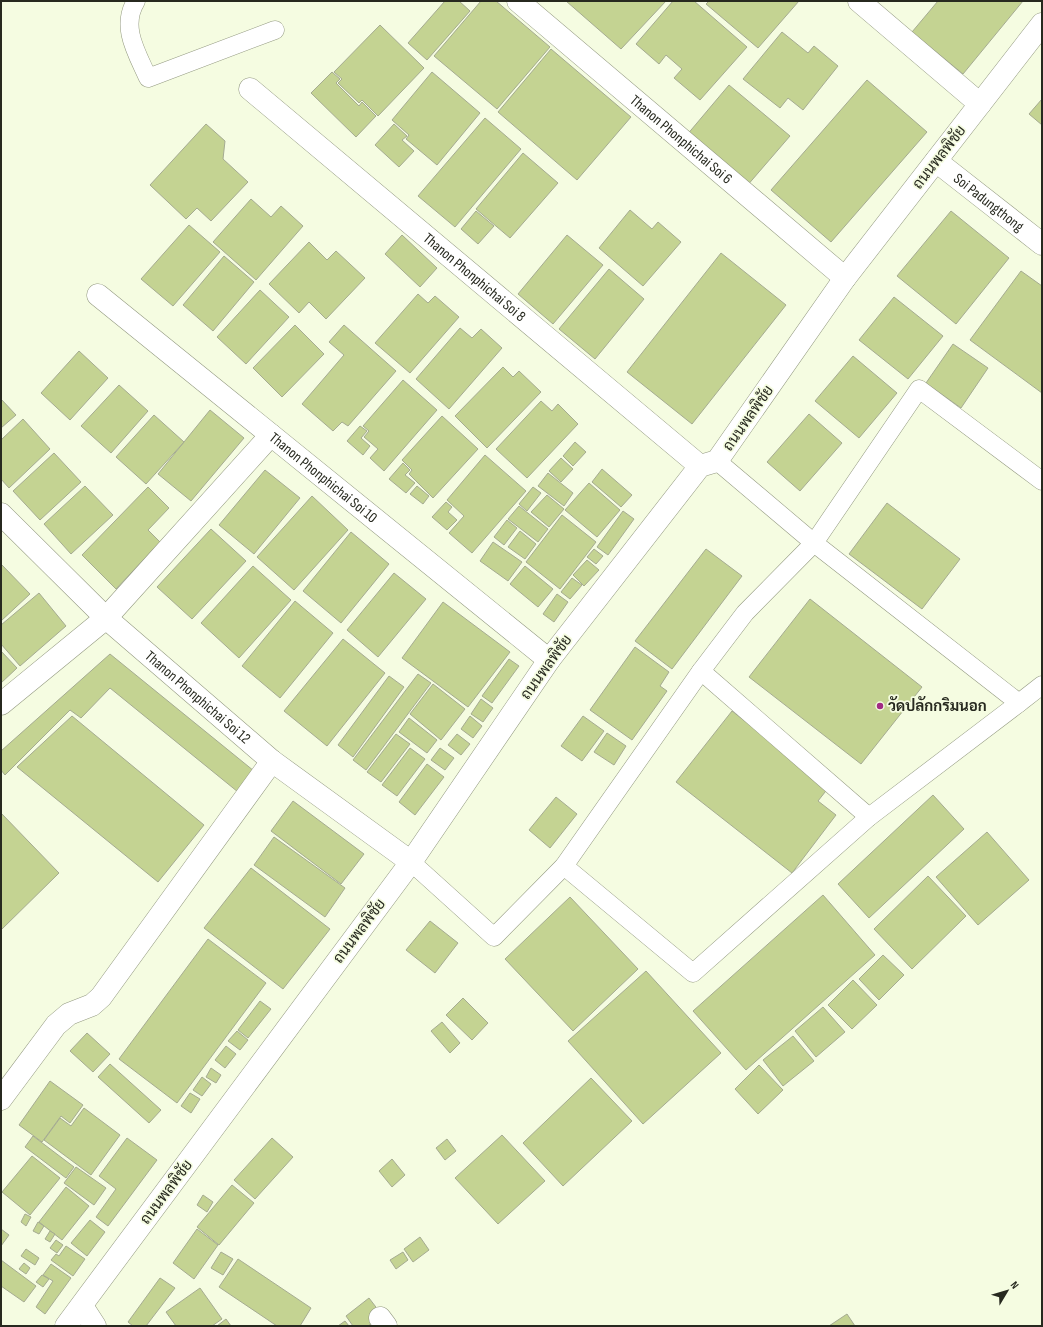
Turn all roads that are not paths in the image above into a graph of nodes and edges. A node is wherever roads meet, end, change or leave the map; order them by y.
1 (136, 1) edge
2 (518, 1) edge
3 (859, 1) edge
4 (1042, 24) edge
5 (275, 30) dead end
6 (250, 89) dead end
7 (980, 104) junction
8 (936, 161) junction
9 (1042, 244) edge
10 (846, 278) junction
11 (98, 295) dead end
12 (271, 435) junction
13 (709, 463) junction
14 (1042, 481) edge
15 (1, 514) edge
16 (814, 543) junction
17 (106, 618) junction
18 (549, 660) junction
19 (701, 671) junction
20 (1042, 685) edge
21 (1019, 703) junction
22 (1, 704) edge
23 (272, 761) junction
24 (869, 817) junction
25 (411, 862) junction
26 (564, 866) junction
27 (1, 1099) edge
28 (82, 1306) junction
29 (66, 1326) edge
30 (95, 1326) edge

1 - 5 lane
2 - 10 street, Thanon Phonphichai Soi 6
3 - 7 street
4 - 7 street, ถนนพลพิชัย
6 - 13 street, Thanon Phonphichai Soi 8
7 - 8 street, ถนนพลพิชัย
8 - 9 street, Soi Padungthong
8 - 10 street, ถนนพลพิชัย
10 - 13 street, ถนนพลพิชัย
11 - 12 street, Thanon Phonphichai Soi 10
12 - 17 street
12 - 18 street, Thanon Phonphichai Soi 10
13 - 16 lane
13 - 18 street, ถนนพลพิชัย
14 - 16 lane
15 - 17 street, Thanon Phonphichai Soi 12
16 - 19 lane
16 - 21 lane
17 - 22 street
17 - 23 street, Thanon Phonphichai Soi 12
18 - 25 street, ถนนพลพิชัย
19 - 24 lane
19 - 26 lane
20 - 21 lane
21 - 24 lane
23 - 25 street, Thanon Phonphichai Soi 12
23 - 27 street
24 - 26 lane
25 - 26 lane
25 - 28 street, ถนนพลพิชัย
28 - 29 street, ถนนพลพิชัย
28 - 30 street

